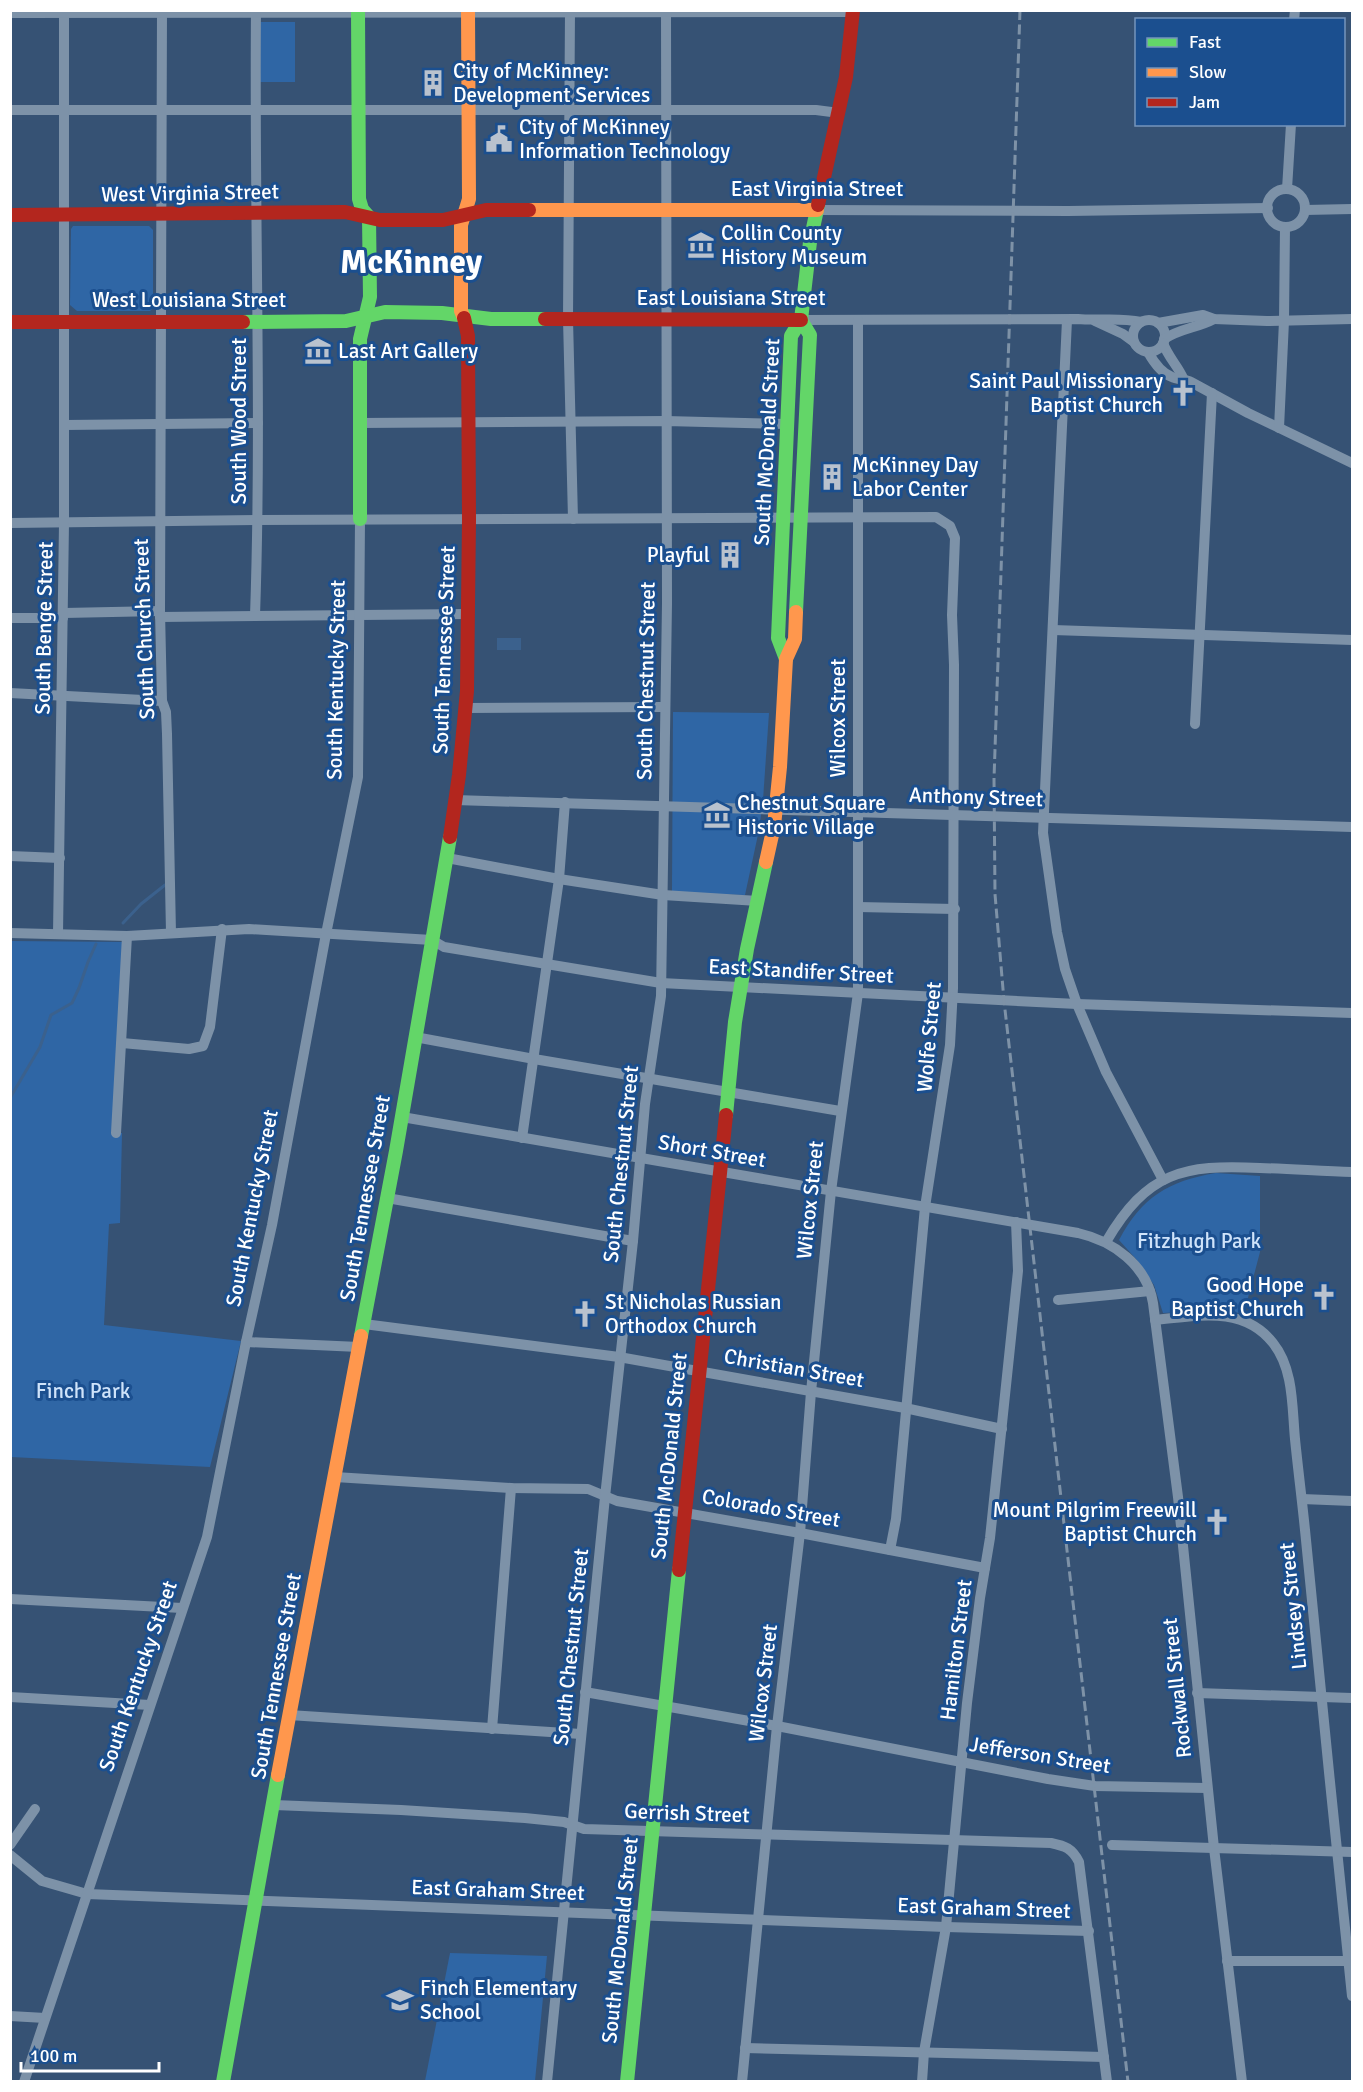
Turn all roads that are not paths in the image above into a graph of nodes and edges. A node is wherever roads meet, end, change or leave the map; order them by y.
1 (666, 11) edge
2 (853, 11) edge
3 (64, 12) edge
4 (162, 12) edge
5 (256, 12) edge
6 (358, 12) edge
7 (468, 12) edge
8 (570, 12) edge
9 (10, 13) edge
10 (359, 109) junction
11 (10, 110) edge
12 (161, 110) junction
13 (255, 110) junction
14 (468, 110) junction
15 (570, 110) junction
16 (667, 110) junction
17 (64, 111) junction
18 (839, 112) junction
19 (1291, 126) edge
20 (1287, 189) junction
21 (1268, 208) junction
22 (570, 209) junction
23 (1353, 209) edge
24 (666, 210) junction
25 (818, 210) junction
26 (1305, 210) junction
27 (257, 212) junction
28 (161, 213) junction
29 (10, 215) edge
30 (63, 215) junction
31 (464, 216) junction
32 (369, 217) junction
33 (1285, 227) junction
34 (462, 315) junction
35 (367, 316) junction
36 (568, 319) junction
37 (666, 319) junction
38 (1214, 319) junction
39 (1353, 319) edge
40 (801, 320) junction
41 (858, 320) junction
42 (1067, 320) junction
43 (259, 321) junction
44 (1095, 321) junction
45 (1284, 321) junction
46 (10, 322) edge
47 (63, 322) junction
48 (1140, 322) junction
49 (161, 323) junction
50 (1158, 323) junction
51 (1164, 341) junction
52 (1134, 342) junction
53 (1148, 352) junction
54 (1183, 378) junction
55 (1212, 393) junction
56 (572, 421) junction
57 (666, 421) junction
58 (467, 422) junction
59 (258, 423) junction
60 (359, 423) junction
61 (161, 424) junction
62 (787, 424) junction
63 (64, 425) junction
64 (1279, 428) junction
65 (1353, 464) edge
66 (783, 517) junction
67 (801, 517) junction
68 (857, 517) junction
69 (667, 518) junction
70 (360, 519) junction
71 (573, 519) junction
72 (258, 520) junction
73 (469, 520) junction
74 (160, 521) junction
75 (10, 523) edge
76 (64, 523) junction
77 (160, 614) junction
78 (468, 614) junction
79 (360, 615) junction
80 (64, 616) junction
81 (255, 616) junction
82 (10, 618) edge
83 (1053, 630) junction
84 (1199, 635) junction
85 (1353, 640) edge
86 (786, 659) junction
87 (10, 693) edge
88 (63, 696) junction
89 (162, 700) junction
90 (665, 707) junction
91 (466, 708) junction
92 (1195, 724) dead end
93 (455, 800) junction
94 (565, 802) junction
95 (664, 806) junction
96 (776, 810) junction
97 (857, 813) junction
98 (955, 816) junction
99 (1043, 819) junction
100 (1353, 827) edge
101 (10, 856) edge
102 (60, 858) junction
103 (447, 858) junction
104 (559, 879) junction
105 (663, 895) junction
106 (758, 901) junction
107 (858, 907) junction
108 (955, 909) junction
109 (222, 929) junction
110 (10, 933) edge
111 (171, 933) junction
112 (58, 934) junction
113 (326, 934) junction
114 (127, 936) junction
115 (432, 940) junction
116 (547, 964) junction
117 (661, 983) junction
118 (740, 988) junction
119 (858, 993) junction
120 (952, 998) junction
121 (1077, 1004) junction
122 (1353, 1013) edge
123 (415, 1037) junction
124 (122, 1043) junction
125 (534, 1059) junction
126 (649, 1077) junction
127 (728, 1092) junction
128 (840, 1111) junction
129 (402, 1117) junction
130 (116, 1133) dead end
131 (522, 1138) junction
132 (640, 1159) junction
133 (1353, 1172) edge
134 (719, 1173) junction
135 (1163, 1180) junction
136 (831, 1191) junction
137 (387, 1198) junction
138 (925, 1207) junction
139 (1016, 1222) junction
140 (633, 1241) junction
141 (1106, 1242) junction
142 (1150, 1292) junction
143 (1058, 1300) dead end
144 (1155, 1320) junction
145 (364, 1324) junction
146 (246, 1342) junction
147 (359, 1347) junction
148 (619, 1357) junction
149 (699, 1371) junction
150 (811, 1392) junction
151 (905, 1408) junction
152 (1002, 1429) junction
153 (335, 1477) junction
154 (512, 1488) junction
155 (605, 1497) junction
156 (1302, 1499) junction
157 (1353, 1501) edge
158 (685, 1514) junction
159 (800, 1533) junction
160 (890, 1550) junction
161 (986, 1569) junction
162 (10, 1599) edge
163 (182, 1608) junction
164 (585, 1692) junction
165 (1197, 1694) junction
166 (1322, 1696) junction
167 (10, 1697) edge
168 (1353, 1698) edge
169 (150, 1705) junction
170 (665, 1707) junction
171 (289, 1715) junction
172 (777, 1726) junction
173 (492, 1729) junction
174 (582, 1734) junction
175 (961, 1762) junction
176 (1208, 1788) junction
177 (274, 1805) junction
178 (35, 1809) dead end
179 (573, 1826) junction
180 (652, 1832) junction
181 (766, 1835) junction
182 (954, 1841) junction
183 (10, 1845) edge
184 (1112, 1845) dead end
185 (1214, 1848) junction
186 (1338, 1851) junction
187 (1353, 1852) edge
188 (10, 1855) edge
189 (87, 1894) junction
190 (257, 1899) junction
191 (564, 1911) junction
192 (644, 1916) junction
193 (758, 1920) junction
194 (946, 1927) junction
195 (1089, 1931) junction
196 (1227, 1960) junction
197 (1348, 1961) junction
198 (1353, 1996) edge
199 (10, 2016) edge
200 (45, 2018) junction
201 (745, 2048) junction
202 (924, 2052) junction
203 (1104, 2057) junction
204 (24, 2082) edge
205 (223, 2082) edge
206 (548, 2082) edge
207 (627, 2082) edge
208 (742, 2082) edge
209 (922, 2082) edge
210 (1107, 2082) edge
211 (1242, 2082) edge

1 - 2 street
1 - 8 street
1 - 16 street, South Chestnut Street
2 - 18 main road
3 - 4 street
3 - 9 street
3 - 17 street, South Benge Street
4 - 5 street
4 - 12 street, South Church Street
5 - 6 street
5 - 13 street, South Wood Street
6 - 7 street
6 - 10 main road, South Kentucky Street
7 - 8 street
7 - 14 main road, South Tennessee Street
8 - 15 street
10 - 13 street
10 - 14 street
10 - 32 main road, South Kentucky Street
11 - 17 street
12 - 13 street
12 - 17 street
12 - 28 street, South Church Street
13 - 27 street, South Wood Street
14 - 15 street
14 - 31 main road, South Tennessee Street
15 - 16 street
15 - 22 street
16 - 18 street
16 - 24 street, South Chestnut Street
17 - 30 street, South Benge Street
18 - 25 main road
19 - 20 street
20 - 21 street
20 - 26 street
21 - 25 street, East Virginia Street
21 - 33 street
22 - 24 main road, East Virginia Street
22 - 31 main road, East Virginia Street
22 - 36 street
23 - 26 street
24 - 25 main road, East Virginia Street
24 - 37 street, South Chestnut Street
25 - 40 main road
26 - 33 street
27 - 28 main road, West Virginia Street
27 - 32 main road, West Virginia Street
27 - 43 street, South Wood Street
28 - 30 main road, West Virginia Street
28 - 49 street, South Church Street
29 - 30 main road, West Virginia Street
30 - 47 street, South Benge Street
31 - 32 main road, East Virginia Street
31 - 34 main road, South Tennessee Street
32 - 35 main road, South Kentucky Street
33 - 45 street
34 - 35 main road, East Louisiana Street
34 - 36 main road, East Louisiana Street
34 - 58 main road, South Tennessee Street
35 - 43 main road, West Louisiana Street
35 - 60 main road, South Kentucky Street
36 - 37 main road, East Louisiana Street
36 - 56 street
37 - 40 main road, East Louisiana Street
37 - 57 street, South Chestnut Street
38 - 45 street
38 - 50 street
38 - 51 street
39 - 45 street
40 - 41 street, East Louisiana Street
40 - 62 main road, South McDonald Street
40 - 67 main road, South McDonald Street
41 - 42 street, East Louisiana Street
41 - 68 street, Wilcox Street
42 - 44 street, East Louisiana Street
42 - 83 street
43 - 49 main road, West Louisiana Street
43 - 59 street, South Wood Street
44 - 48 street, East Louisiana Street
44 - 52 street, East Louisiana Street
45 - 64 street
46 - 47 main road, West Louisiana Street
47 - 49 main road, West Louisiana Street
47 - 63 street, South Benge Street
48 - 50 street
48 - 52 street
49 - 61 street, South Church Street
50 - 51 street
51 - 53 street
51 - 54 street
52 - 53 street
53 - 54 street
54 - 55 street
55 - 64 street
55 - 84 street
56 - 57 street
56 - 58 street
56 - 71 street
57 - 62 street
57 - 69 street, South Chestnut Street
58 - 60 street
58 - 73 main road, South Tennessee Street
59 - 61 street
59 - 72 street, South Wood Street
60 - 70 main road, South Kentucky Street
61 - 63 street
61 - 74 street, South Church Street
62 - 66 main road, South McDonald Street
63 - 76 street, South Benge Street
64 - 65 street
66 - 67 street
66 - 69 street
66 - 86 main road, South McDonald Street
67 - 68 street
67 - 86 main road, South McDonald Street
68 - 97 street, Wilcox Street
68 - 98 street, Wolfe Street
69 - 71 street
69 - 90 street, South Chestnut Street
70 - 72 street
70 - 73 street
70 - 79 street, South Kentucky Street
71 - 73 street
72 - 74 street
72 - 81 street, South Wood Street
73 - 78 main road, South Tennessee Street
74 - 76 street
74 - 77 street, South Church Street
75 - 76 street
76 - 80 street, South Benge Street
77 - 80 street
77 - 81 street
77 - 89 street, South Church Street
78 - 79 street
78 - 91 main road, South Tennessee Street
79 - 81 street
79 - 113 street, South Kentucky Street
80 - 82 street
80 - 88 street, South Benge Street
83 - 84 street
83 - 99 street
84 - 85 street
84 - 92 street
86 - 96 main road, South McDonald Street
87 - 88 street
88 - 89 street
88 - 102 street, South Benge Street
89 - 111 street, South Church Street
90 - 91 street
90 - 95 street, South Chestnut Street
91 - 93 main road, South Tennessee Street
93 - 94 street, Anthony Street
93 - 103 main road, South Tennessee Street
94 - 95 street, Anthony Street
94 - 104 street
95 - 96 street, Anthony Street
95 - 105 street, South Chestnut Street
96 - 97 street, Anthony Street
96 - 106 main road, South McDonald Street
97 - 98 street, Anthony Street
97 - 107 street, Wilcox Street
98 - 99 street, Anthony Street
98 - 108 street, Wolfe Street
99 - 100 street, Anthony Street
99 - 121 street
101 - 102 street
102 - 112 street, South Benge Street
103 - 104 street
103 - 115 main road, South Tennessee Street
104 - 105 street
104 - 116 street
105 - 106 street
105 - 117 street, South Chestnut Street
106 - 118 main road, South McDonald Street
107 - 108 street
107 - 119 street, Wilcox Street
108 - 120 street, Wolfe Street
109 - 111 street, East Standifer Street
109 - 113 street, East Standifer Street
109 - 124 street
110 - 112 street, East Standifer Street
111 - 114 street, East Standifer Street
112 - 114 street, East Standifer Street
113 - 115 street, East Standifer Street
113 - 146 street, South Kentucky Street
114 - 124 street
115 - 116 street, East Standifer Street
115 - 123 main road, South Tennessee Street
116 - 117 street, East Standifer Street
116 - 125 street
117 - 118 street, East Standifer Street
117 - 126 street, South Chestnut Street
118 - 119 street, East Standifer Street
118 - 127 main road, South McDonald Street
119 - 120 street, East Standifer Street
119 - 128 street, Wilcox Street
120 - 121 street, East Standifer Street
120 - 138 street, Wolfe Street
121 - 122 street, East Standifer Street
121 - 135 street
123 - 125 street
123 - 129 main road, South Tennessee Street
124 - 130 street
125 - 126 street
125 - 131 street
126 - 127 street
126 - 132 street, South Chestnut Street
127 - 128 street
127 - 134 main road, South McDonald Street
128 - 136 street, Wilcox Street
129 - 131 street, Short Street
129 - 137 main road, South Tennessee Street
131 - 132 street, Short Street
132 - 134 street, Short Street
132 - 140 street, South Chestnut Street
133 - 135 street
134 - 136 street, Short Street
134 - 149 main road, South McDonald Street
135 - 141 street
136 - 138 street, Short Street
136 - 150 street, Wilcox Street
137 - 140 street
137 - 145 main road, South Tennessee Street
138 - 139 street, Short Street
138 - 151 street, Wolfe Street
139 - 141 street, Rockwall Street
139 - 152 street, Hamilton Street
140 - 148 street, South Chestnut Street
141 - 142 street, Rockwall Street
142 - 143 street
142 - 144 street, Rockwall Street
144 - 156 street, Lindsey Street
144 - 165 street, Rockwall Street
145 - 147 main road, South Tennessee Street
145 - 148 street, Christian Street
146 - 147 street
146 - 163 street, South Kentucky Street
147 - 153 main road, South Tennessee Street
148 - 149 street, Christian Street
148 - 155 street, South Chestnut Street
149 - 150 street, Christian Street
149 - 158 main road, South McDonald Street
150 - 151 street, Christian Street
150 - 159 street, Wilcox Street
151 - 152 street, Christian Street
151 - 160 street, Wolfe Street
152 - 161 street, Hamilton Street
153 - 154 street, Colorado Street
153 - 171 main road, South Tennessee Street
154 - 155 street, Colorado Street
154 - 173 street
155 - 158 street, Colorado Street
155 - 164 street, South Chestnut Street
156 - 157 street
156 - 166 street, Lindsey Street
158 - 159 street, Colorado Street
158 - 170 main road, South McDonald Street
159 - 160 street, Colorado Street
159 - 172 street, Wilcox Street
160 - 161 street, Colorado Street
161 - 175 street, Hamilton Street
162 - 163 street
163 - 169 street, South Kentucky Street
164 - 170 street, Jefferson Street
164 - 174 street, South Chestnut Street
165 - 166 street
165 - 176 street, Rockwall Street
166 - 168 street
166 - 186 street, Lindsey Street
167 - 169 street
169 - 189 street, South Kentucky Street
170 - 172 street, Jefferson Street
170 - 180 main road, South McDonald Street
171 - 173 street
171 - 177 main road, South Tennessee Street
172 - 175 street, Jefferson Street
172 - 181 street, Wilcox Street
173 - 174 street
174 - 179 street, South Chestnut Street
175 - 176 street, Jefferson Street
175 - 182 street, Hamilton Street
176 - 185 street, Rockwall Street
177 - 179 street, Gerrish Street
177 - 190 main road, South Tennessee Street
178 - 183 street
179 - 180 street, Gerrish Street
179 - 191 street, South Chestnut Street
180 - 181 street, Gerrish Street
180 - 192 main road, South McDonald Street
181 - 182 street, Gerrish Street
181 - 193 street, Wilcox Street
182 - 194 street, Hamilton Street
182 - 195 street, Gerrish Street
184 - 185 street
185 - 186 street
185 - 196 street, Rockwall Street
186 - 187 street
186 - 197 street, Lindsey Street
188 - 189 street, East Graham Street
189 - 190 street, East Graham Street
189 - 200 street, South Kentucky Street
190 - 191 street, East Graham Street
190 - 205 main road, South Tennessee Street
191 - 192 street, East Graham Street
191 - 206 street, South Chestnut Street
192 - 193 street, East Graham Street
192 - 207 main road, South McDonald Street
193 - 194 street, East Graham Street
193 - 201 street, Wilcox Street
194 - 195 street, East Graham Street
194 - 202 street, Hamilton Street
195 - 203 street
196 - 197 street
196 - 211 street, Rockwall Street
197 - 198 street, Lindsey Street
199 - 200 street
200 - 204 street, South Kentucky Street
201 - 202 street
201 - 208 street, Wilcox Street
202 - 203 street
202 - 209 street, Hamilton Street
203 - 210 street

